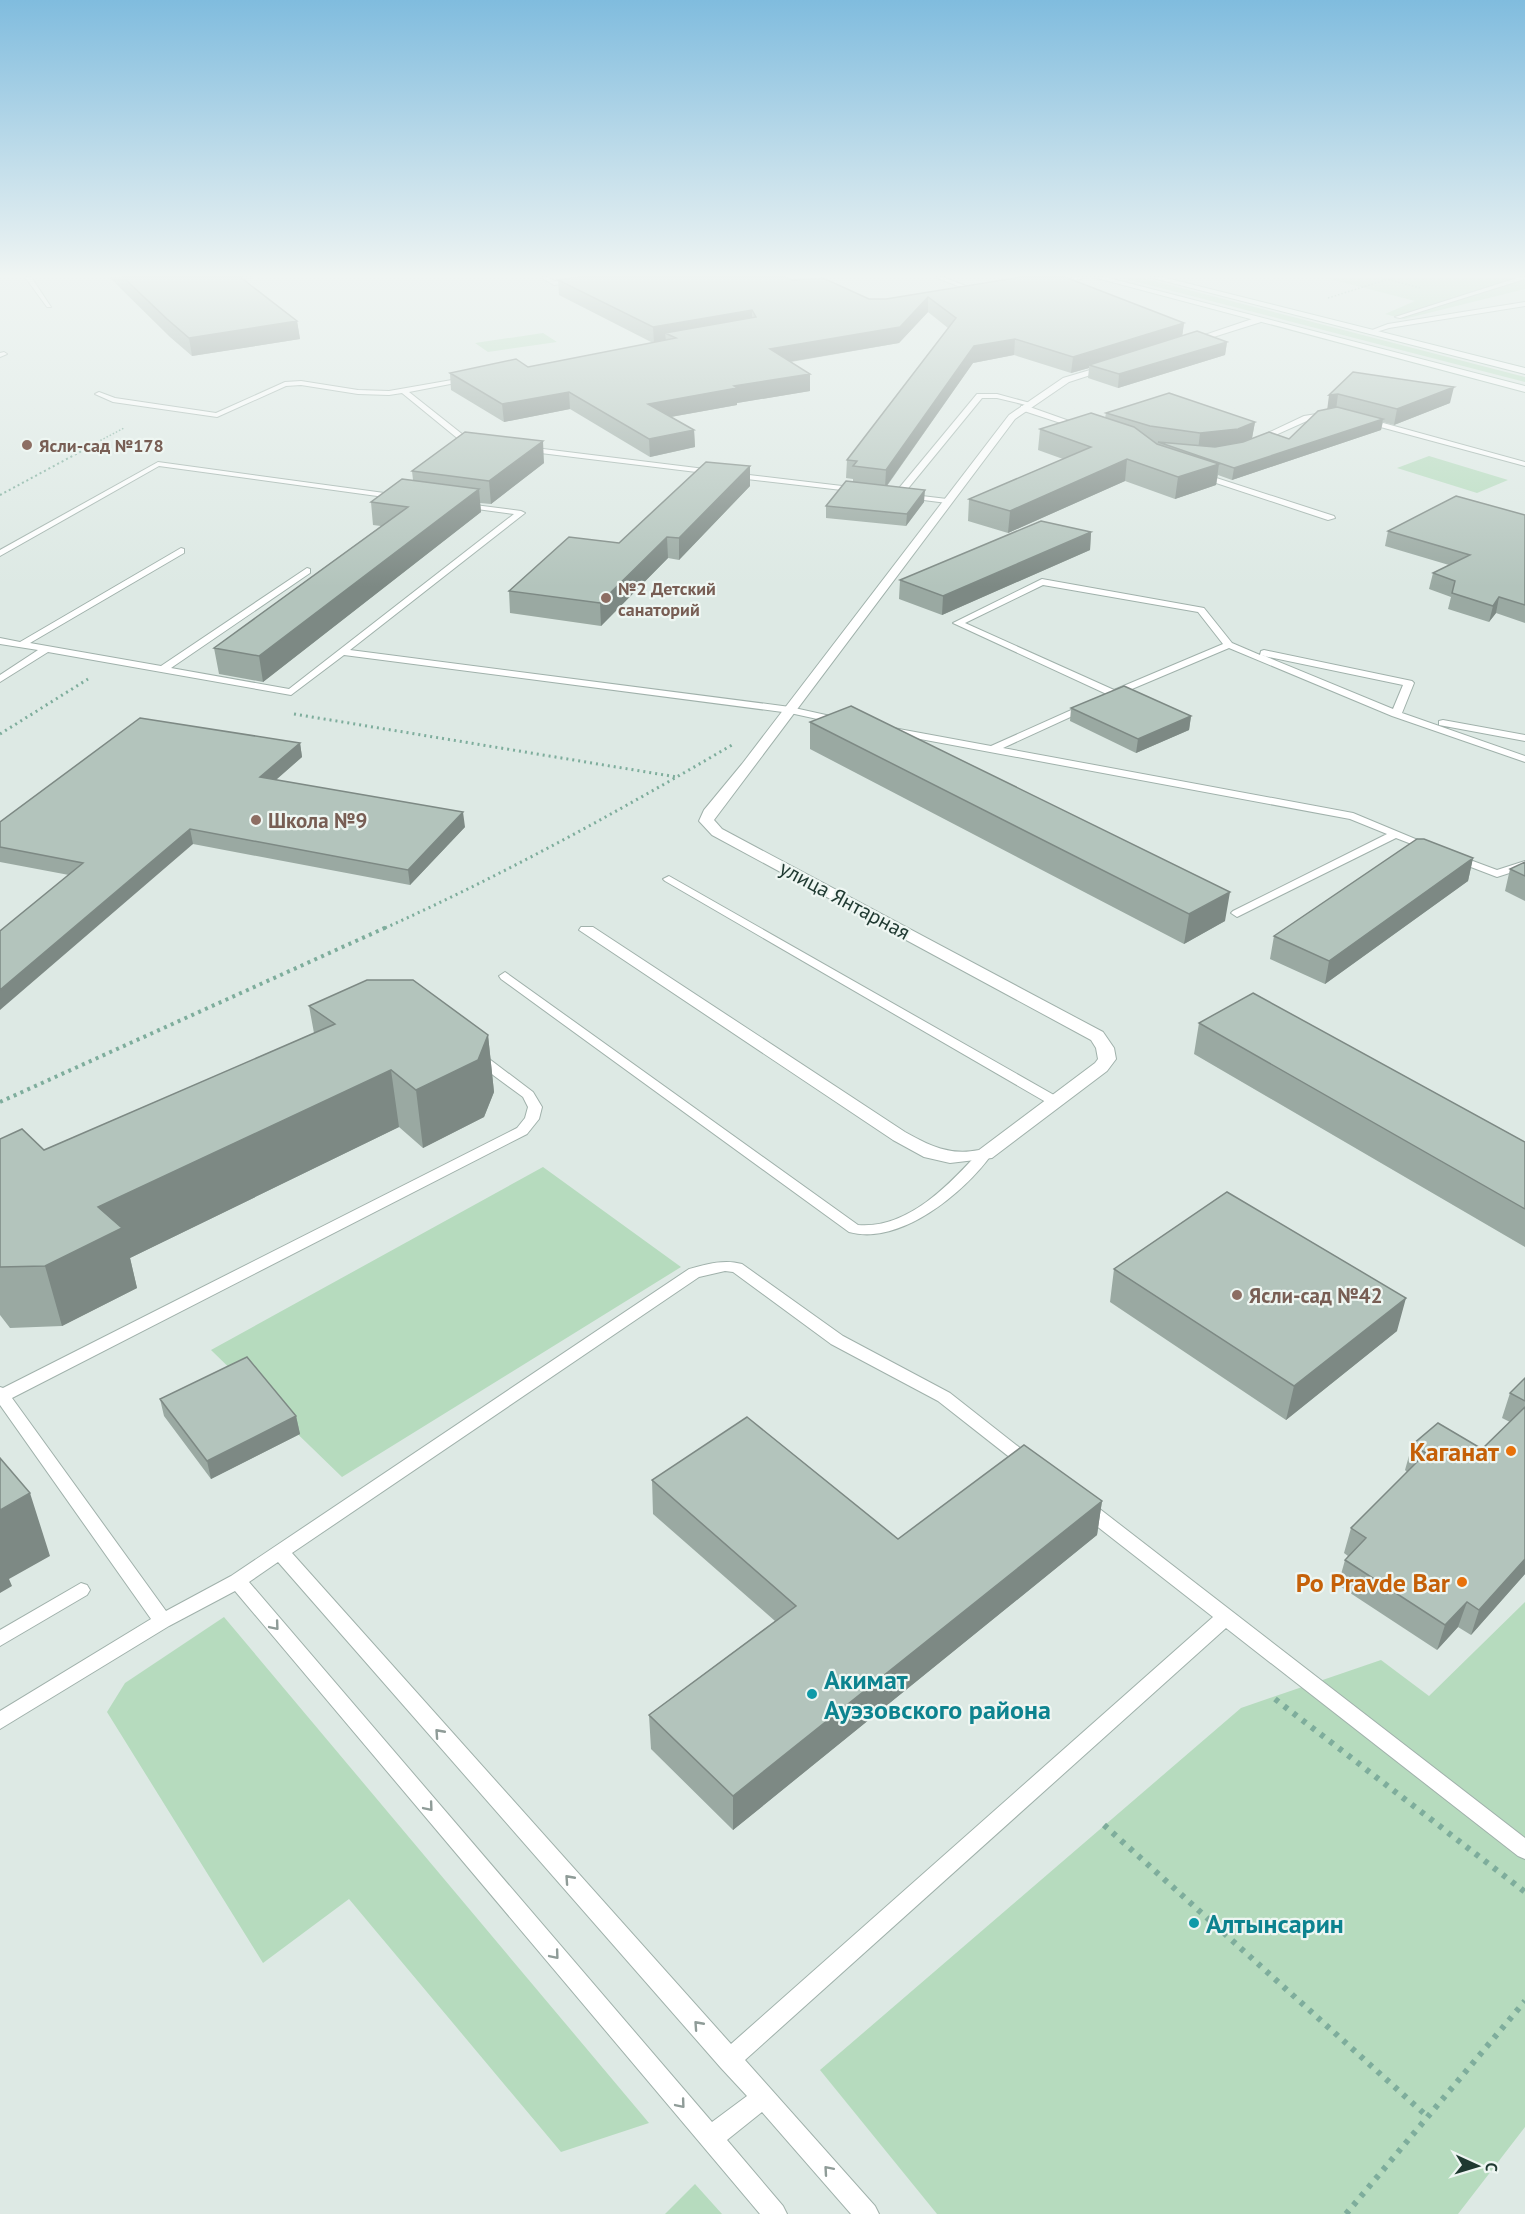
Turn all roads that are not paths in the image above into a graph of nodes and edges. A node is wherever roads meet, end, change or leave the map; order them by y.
1 (458, 380) edge
2 (1066, 380) edge
3 (1491, 380) edge
4 (1525, 389) edge
5 (404, 390) junction
6 (99, 393) dead end
7 (1027, 406) junction
8 (1335, 414) edge
9 (1354, 417) edge
10 (1090, 429) edge
11 (486, 443) edge
12 (1248, 444) edge
13 (518, 448) edge
14 (1525, 464) edge
15 (1190, 471) edge
16 (863, 491) edge
17 (886, 494) edge
18 (898, 495) junction
19 (404, 498) edge
20 (947, 501) junction
21 (451, 504) edge
22 (1331, 518) dead end
23 (181, 551) dead end
24 (0, 553) edge
25 (307, 572) dead end
26 (0, 641) edge
27 (21, 645) junction
28 (1229, 645) junction
29 (46, 649) junction
30 (342, 652) junction
31 (163, 669) junction
32 (0, 679) edge
33 (1114, 694) junction
34 (1104, 698) edge
35 (1094, 703) edge
36 (790, 710) junction
37 (1396, 714) junction
38 (848, 723) edge
39 (871, 727) edge
40 (881, 738) edge
41 (1525, 738) edge
42 (891, 743) edge
43 (993, 749) junction
44 (1525, 759) edge
45 (1395, 834) junction
46 (1525, 864) edge
47 (669, 879) dead end
48 (1237, 914) dead end
49 (587, 930) dead end
50 (505, 976) dead end
51 (466, 1048) edge
52 (1056, 1102) junction
53 (985, 1154) junction
54 (2, 1400) edge
55 (1038, 1471) edge
56 (1075, 1500) edge
57 (280, 1552) junction
58 (237, 1581) junction
59 (81, 1590) dead end
60 (1226, 1617) junction
61 (163, 1621) junction
62 (0, 1639) edge
63 (0, 1721) edge
64 (1525, 1850) edge
65 (729, 2060) junction
66 (764, 2097) junction
67 (710, 2138) junction
68 (775, 2214) edge
69 (867, 2214) edge

1 - 5 lane
2 - 7 street, улица Янтарная
3 - 4 street
5 - 6 lane
5 - 11 lane
7 - 10 lane
7 - 18 lane
7 - 20 street, улица Янтарная
8 - 12 lane
9 - 14 lane
13 - 16 lane
15 - 22 lane
17 - 18 lane
18 - 20 lane
19 - 24 lane
20 - 36 street, улица Янтарная
21 - 30 lane
23 - 27 lane
25 - 31 lane
26 - 27 lane
27 - 29 lane
28 - 33 lane
28 - 33 lane
28 - 37 lane
28 - 37 lane
29 - 31 lane
29 - 32 lane
30 - 31 lane
30 - 36 lane
33 - 34 lane
35 - 43 lane
36 - 38 lane
36 - 52 street, улица Янтарная
37 - 41 lane
37 - 44 lane
39 - 43 lane
40 - 42 lane
43 - 45 lane
45 - 46 lane
45 - 48 lane
47 - 52 lane
49 - 53 street, улица Янтарная
50 - 53 lane
51 - 54 lane
52 - 53 street, улица Янтарная
54 - 61 lane
55 - 57 lane
56 - 60 lane
57 - 58 lane
65 -> 57 lane
58 - 61 lane
58 -> 67 lane
59 - 62 lane
60 - 64 lane
60 - 65 lane
61 - 63 lane
65 - 66 lane
66 - 67 lane
69 -> 66 lane
67 - 68 lane

